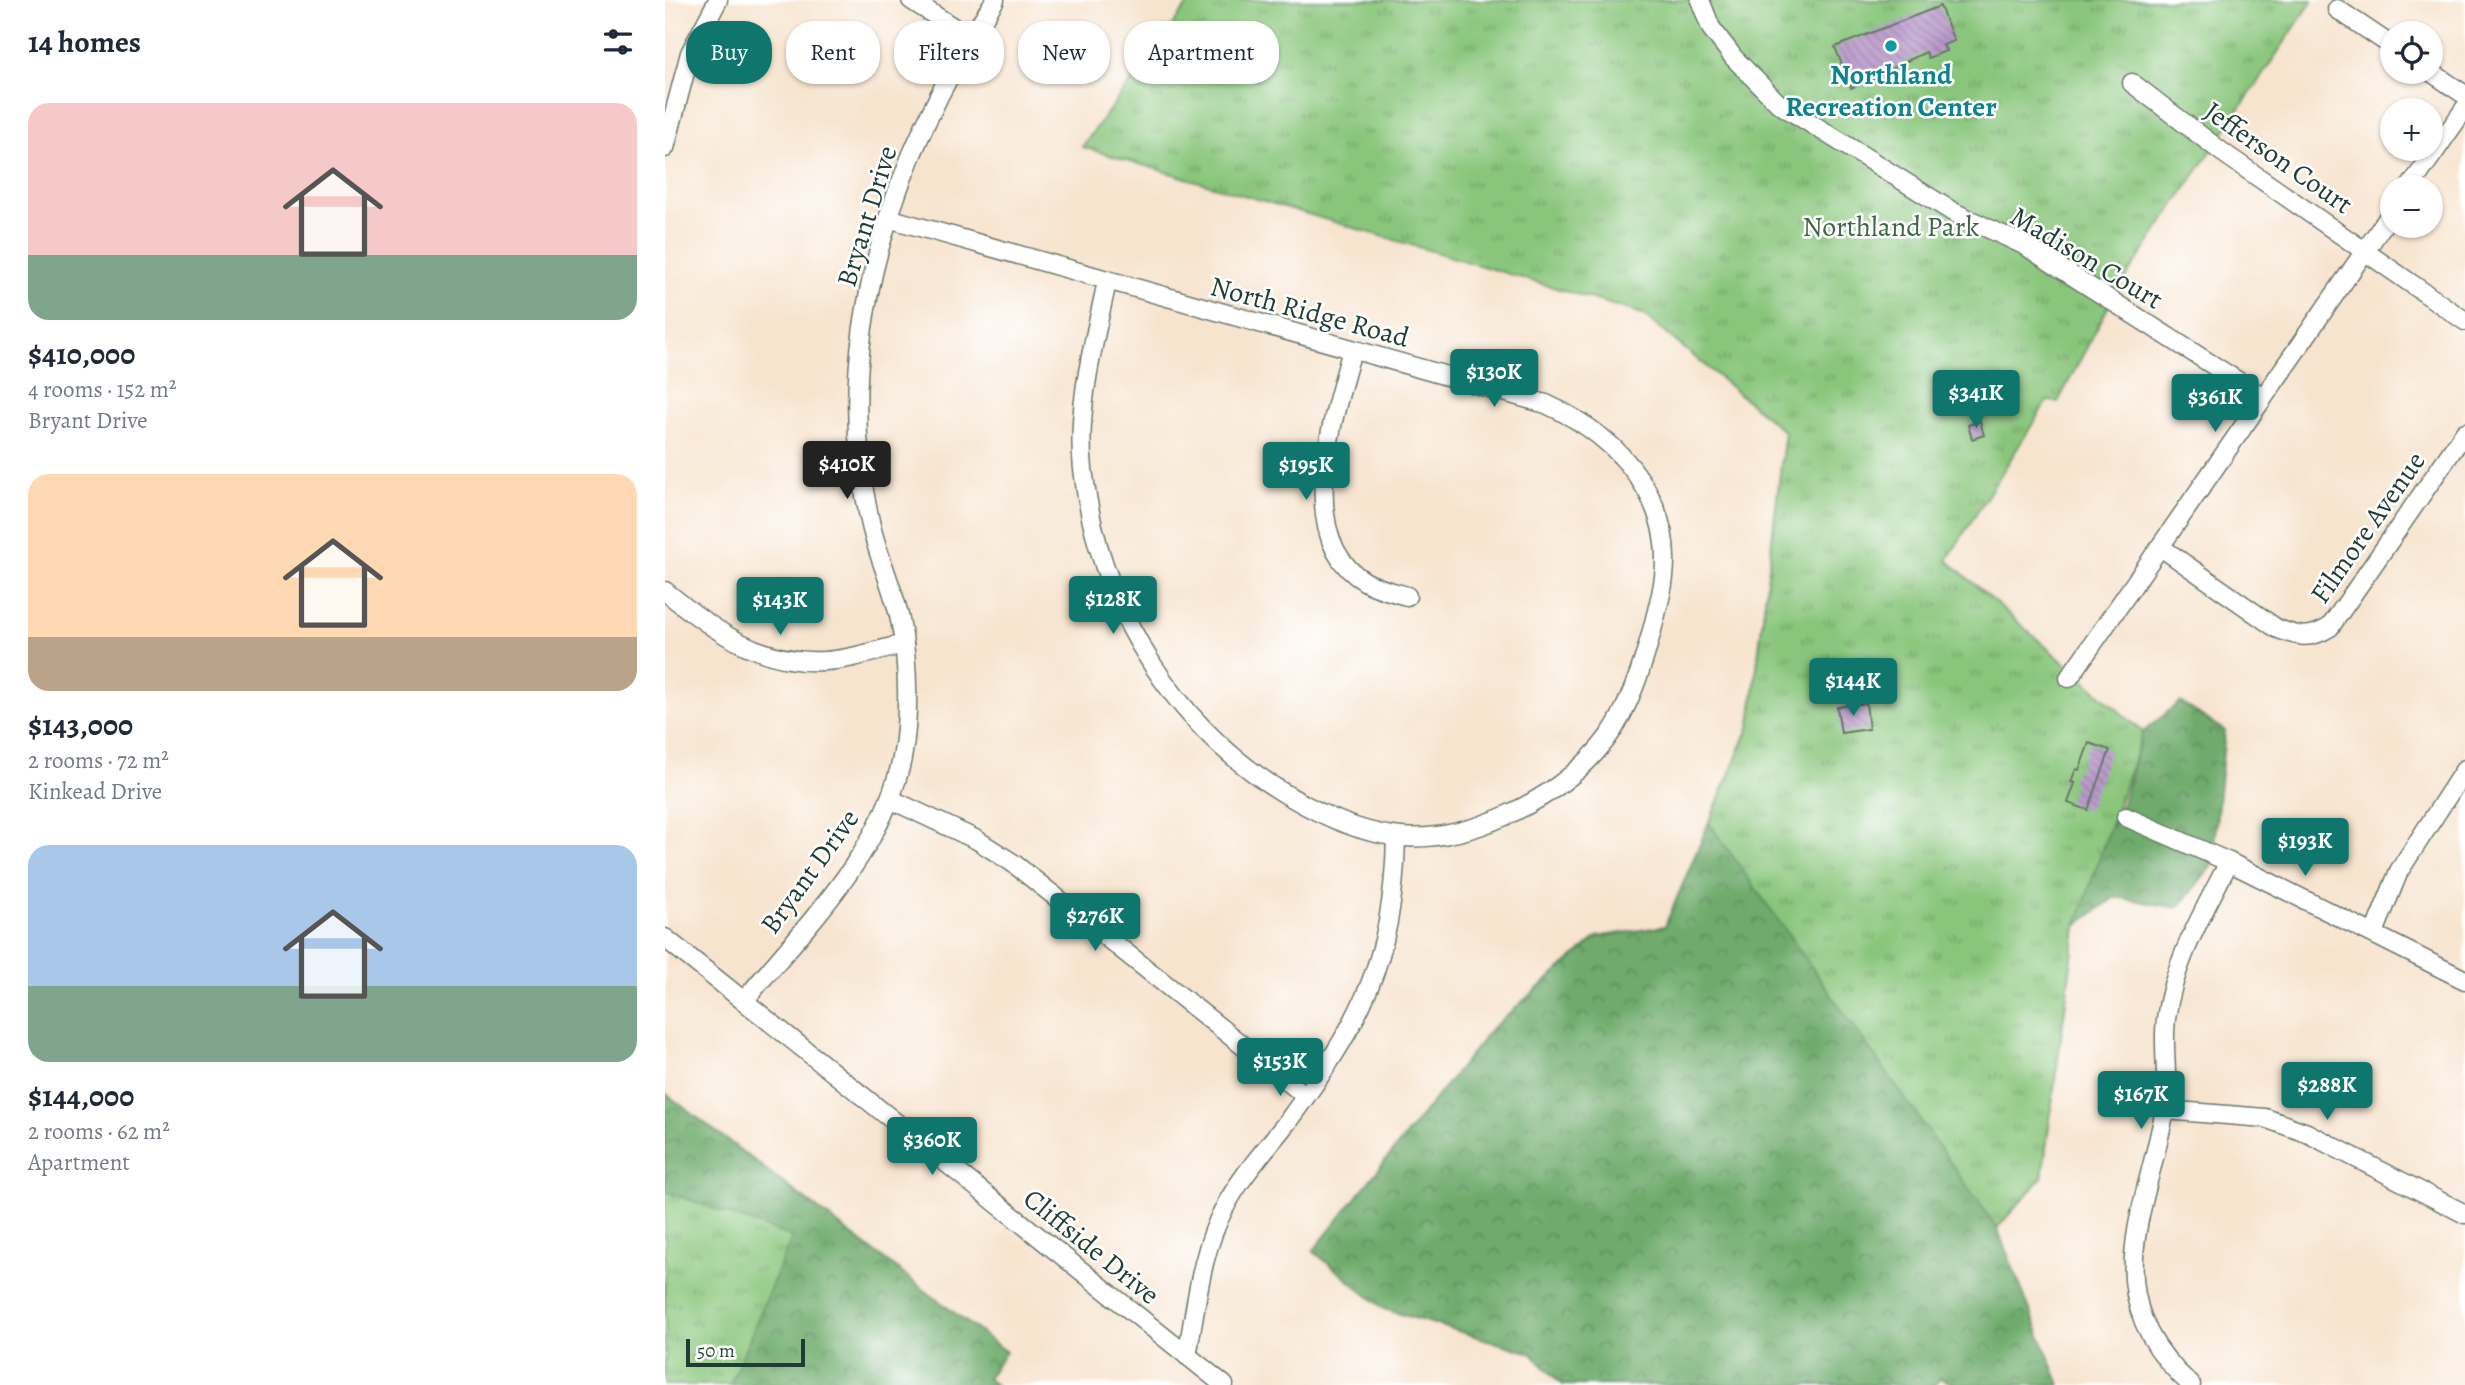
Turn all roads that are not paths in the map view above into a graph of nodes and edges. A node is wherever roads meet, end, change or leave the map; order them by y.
1 (718, 0) edge
2 (911, 0) edge
3 (995, 0) edge
4 (1700, 0) edge
5 (2337, 9) dead end
6 (944, 21) edge
7 (981, 21) edge
8 (2380, 38) edge
9 (2443, 80) edge
10 (2132, 83) dead end
11 (944, 84) edge
12 (2465, 95) edge
13 (2465, 108) edge
14 (665, 148) edge
15 (2418, 175) edge
16 (888, 218) junction
17 (2380, 230) edge
18 (2366, 250) junction
19 (1107, 282) junction
20 (2465, 321) edge
21 (1352, 350) junction
22 (2263, 397) junction
23 (2465, 432) edge
24 (2162, 548) junction
25 (665, 591) edge
26 (1407, 596) dead end
27 (904, 644) junction
28 (2069, 678) dead end
29 (2465, 769) edge
30 (890, 799) junction
31 (2126, 817) dead end
32 (1396, 839) junction
33 (2229, 862) junction
34 (2374, 933) junction
35 (665, 938) edge
36 (2465, 980) edge
37 (744, 1001) junction
38 (1306, 1096) junction
39 (2165, 1110) junction
40 (2465, 1214) edge
41 (1187, 1356) junction
42 (1224, 1385) edge
43 (2191, 1385) edge

1 - 14 street
2 - 6 street
3 - 7 street, Bryant Drive
4 - 22 street, Madison Court
5 - 8 street
9 - 12 street
10 - 18 street, Jefferson Court
11 - 16 street, Bryant Drive
13 - 15 street
16 - 19 street, North Ridge Road
16 - 27 street, Bryant Drive
17 - 18 street
18 - 20 street, Jefferson Court
18 - 22 street
19 - 21 street, North Ridge Road
19 - 32 street
21 - 26 street
21 - 32 street, North Ridge Road
22 - 24 street
23 - 24 street, Filmore Avenue
24 - 28 street
25 - 27 street
27 - 30 street, Bryant Drive
29 - 34 street
30 - 37 street, Bryant Drive
30 - 38 street
31 - 33 street
32 - 38 street
33 - 34 street
33 - 39 street
34 - 36 street
35 - 37 street, Cliffside Drive
37 - 41 street, Cliffside Drive
38 - 41 street
39 - 40 street
39 - 43 street
41 - 42 street, Cliffside Drive

